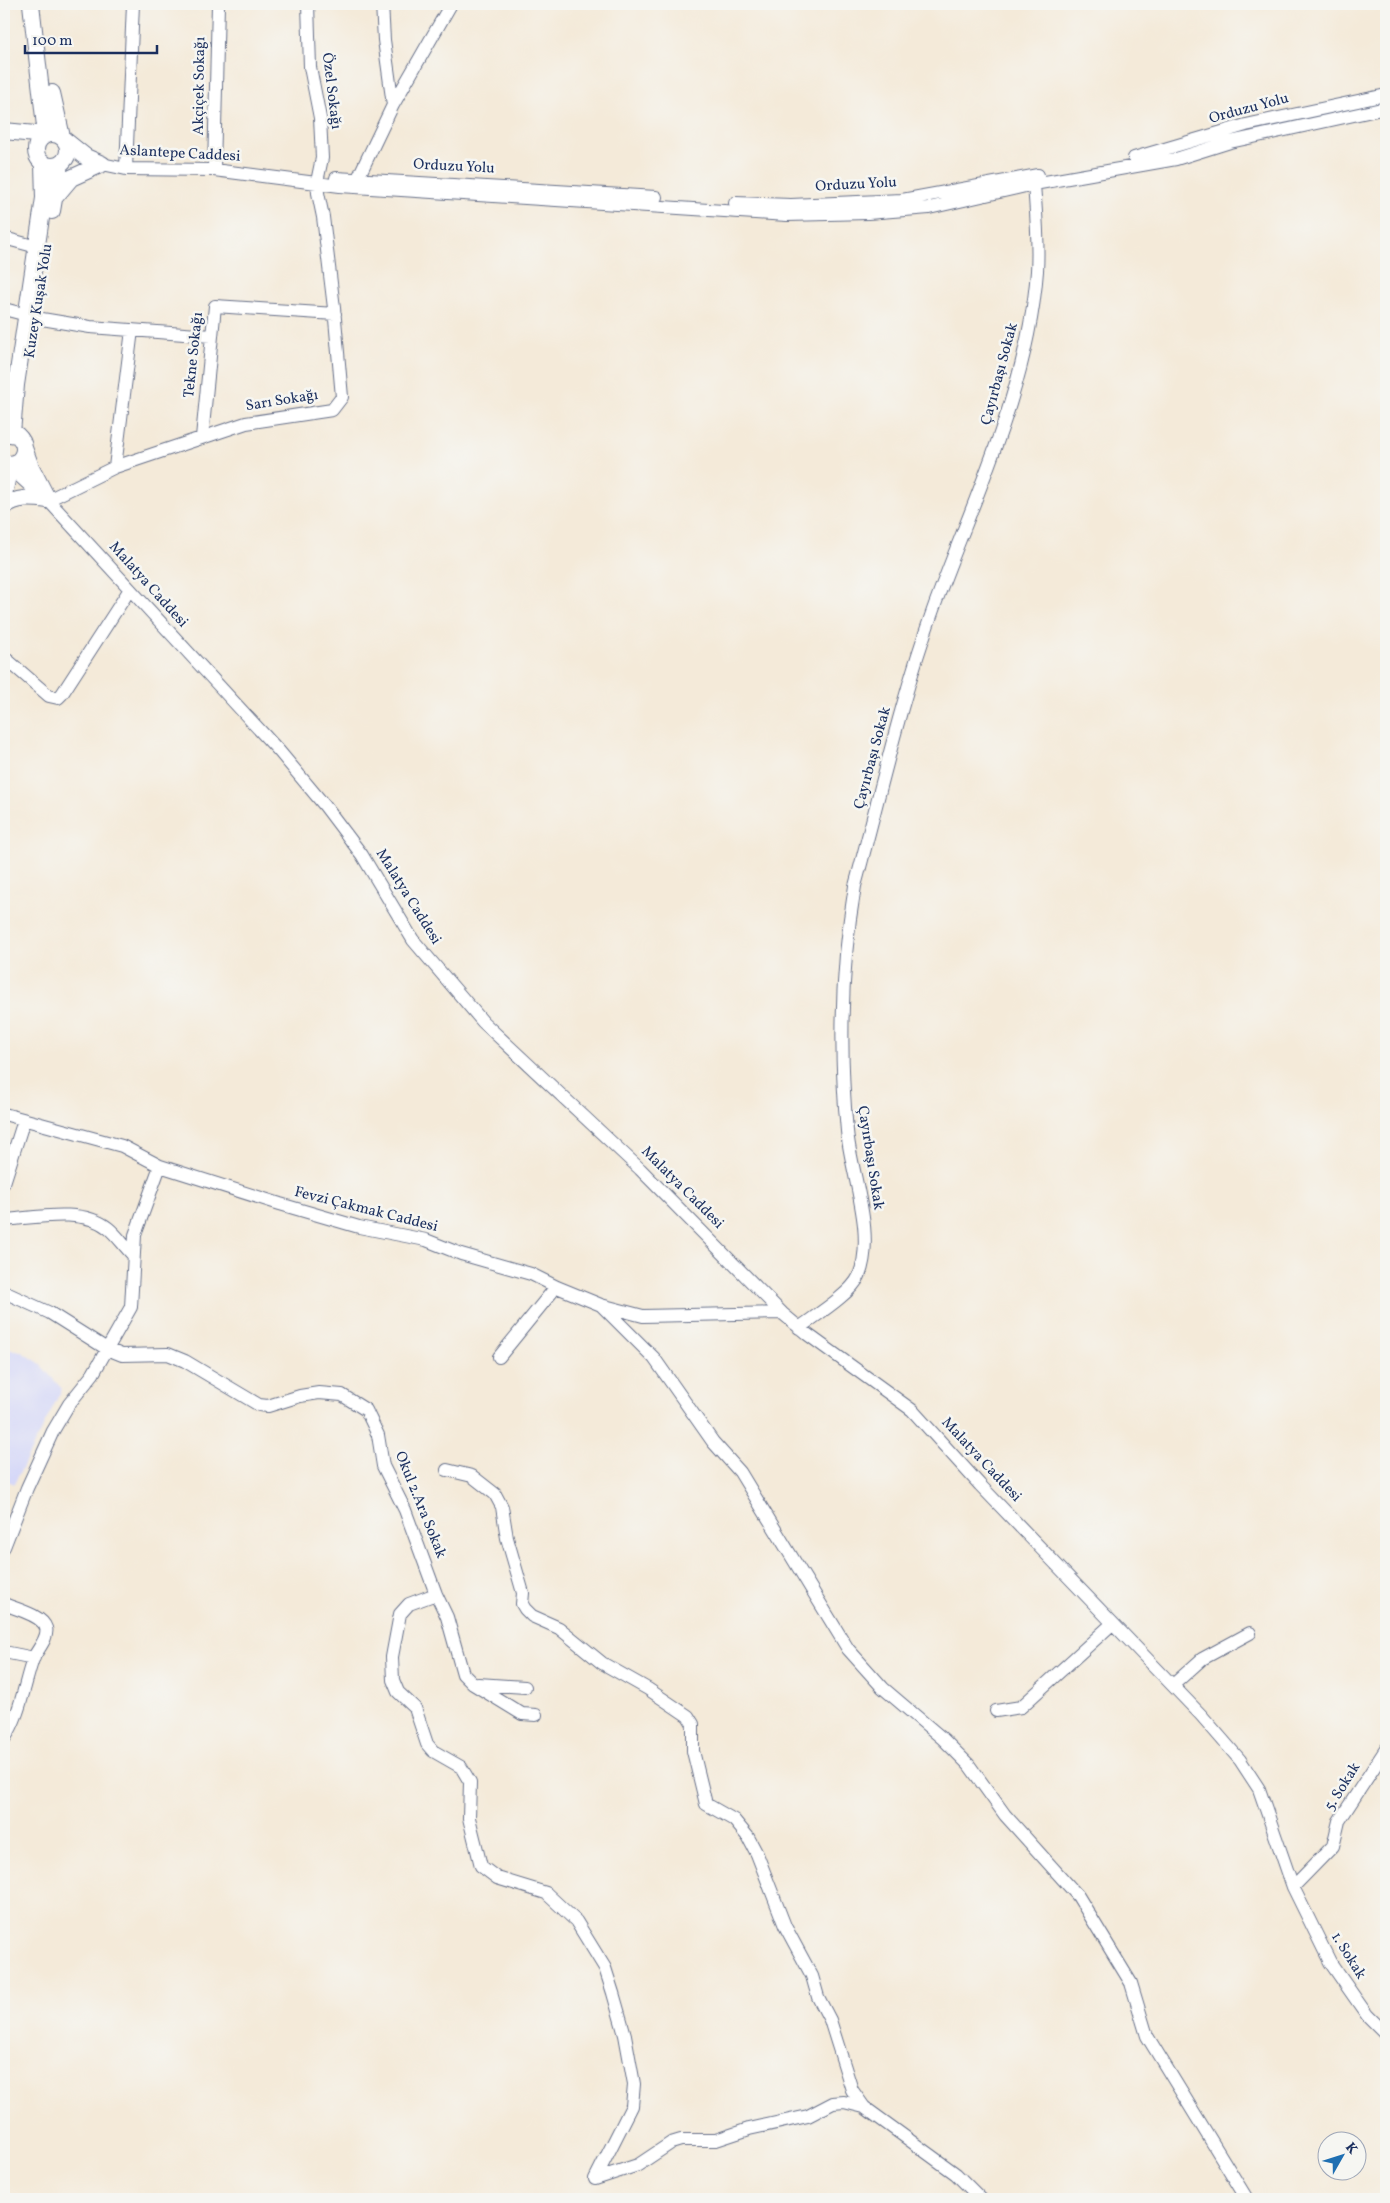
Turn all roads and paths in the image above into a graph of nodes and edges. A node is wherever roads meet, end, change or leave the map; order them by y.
1 (31, 4) edge
2 (41, 4) edge
3 (133, 4) edge
4 (218, 4) edge
5 (308, 4) edge
6 (382, 4) edge
7 (451, 4) edge
8 (1386, 95) edge
9 (394, 97) junction
10 (1386, 108) edge
11 (4, 132) edge
12 (58, 138) junction
13 (40, 160) junction
14 (62, 163) junction
15 (102, 164) junction
16 (126, 169) junction
17 (214, 170) junction
18 (358, 178) junction
19 (317, 182) junction
20 (1034, 184) junction
21 (55, 197) junction
22 (4, 238) edge
23 (37, 247) junction
24 (4, 309) edge
25 (335, 314) junction
26 (31, 317) junction
27 (132, 330) junction
28 (211, 336) junction
29 (12, 430) edge
30 (202, 437) junction
31 (7, 465) edge
32 (115, 467) junction
33 (4, 495) edge
34 (48, 500) junction
35 (4, 507) edge
36 (130, 589) junction
37 (4, 657) edge
38 (4, 1114) edge
39 (24, 1120) junction
40 (160, 1166) junction
41 (4, 1183) edge
42 (4, 1220) edge
43 (132, 1254) junction
44 (556, 1287) junction
45 (4, 1292) edge
46 (601, 1305) junction
47 (782, 1312) junction
48 (799, 1328) junction
49 (107, 1349) junction
50 (499, 1357) dead end
51 (447, 1470) dead end
52 (5, 1543) edge
53 (436, 1594) junction
54 (4, 1604) edge
55 (1112, 1624) junction
56 (1250, 1633) dead end
57 (4, 1652) edge
58 (34, 1658) junction
59 (473, 1684) junction
60 (1173, 1685) junction
61 (525, 1687) dead end
62 (996, 1711) dead end
63 (536, 1715) dead end
64 (4, 1739) edge
65 (1386, 1750) edge
66 (1293, 1887) junction
67 (1386, 2034) edge
68 (864, 2107) junction
69 (981, 2199) edge
70 (1247, 2199) edge

1 - 12 main road
2 - 12 main road
3 - 16 street
4 - 17 street, Akçiçek Sokağı
5 - 19 street, Özel Sokağı
6 - 9 street
7 - 9 street
8 - 18 street, Orduzu Yolu
9 - 18 street
10 - 20 street
11 - 12 main road
11 - 13 main road
12 - 13 main road
12 - 14 main road
12 - 15 main road
13 - 14 main road
13 - 23 main road, Kuzey Kuşak Yolu
14 - 15 main road
14 - 21 main road, Kuzey Kuşak Yolu
15 - 16 street, Aslantepe Caddesi
15 - 21 main road
16 - 17 street, Aslantepe Caddesi
17 - 19 street, Aslantepe Caddesi
18 - 19 street, Orduzu Yolu
19 - 20 street
19 - 25 street, Sarı Sokağı
20 - 48 street, Çayırbaşı Sokak
21 - 26 main road, Kuzey Kuşak Yolu
22 - 23 street
23 - 26 main road, Kuzey Kuşak Yolu
24 - 26 street
25 - 28 street, Tekne Sokağı
25 - 30 street, Sarı Sokağı
26 - 27 street
26 - 29 main road, Kuzey Kuşak Yolu
26 - 29 main road, Kuzey Kuşak Yolu
27 - 28 street
27 - 32 street
28 - 30 street, Tekne Sokağı
29 - 31 main road
29 - 34 main road
30 - 32 street, Sarı Sokağı
31 - 33 main road
31 - 34 main road
32 - 34 street, Sarı Sokağı
34 - 35 main road
34 - 36 street, Malatya Caddesi
36 - 37 street
36 - 47 street, Malatya Caddesi
38 - 39 street, Fevzi Çakmak Caddesi
39 - 40 street, Fevzi Çakmak Caddesi
39 - 41 street
40 - 43 street
40 - 44 street, Fevzi Çakmak Caddesi
42 - 43 street
43 - 49 street
44 - 46 street, Fevzi Çakmak Caddesi
44 - 50 street
45 - 49 street, Okul 2.Ara Sokak
46 - 47 street, Fevzi Çakmak Caddesi
46 - 70 street
47 - 48 street, Malatya Caddesi
48 - 55 street, Malatya Caddesi
49 - 52 street
49 - 53 street, Okul 2.Ara Sokak
51 - 68 street
53 - 59 street, Okul 2.Ara Sokak
53 - 68 street
54 - 58 street
55 - 60 street, Malatya Caddesi
55 - 62 street
56 - 60 street
57 - 58 street
58 - 64 street
59 - 61 street
59 - 63 street
60 - 66 street, Malatya Caddesi
65 - 66 street, 5. Sokak
66 - 67 street, 1. Sokak
68 - 69 street

